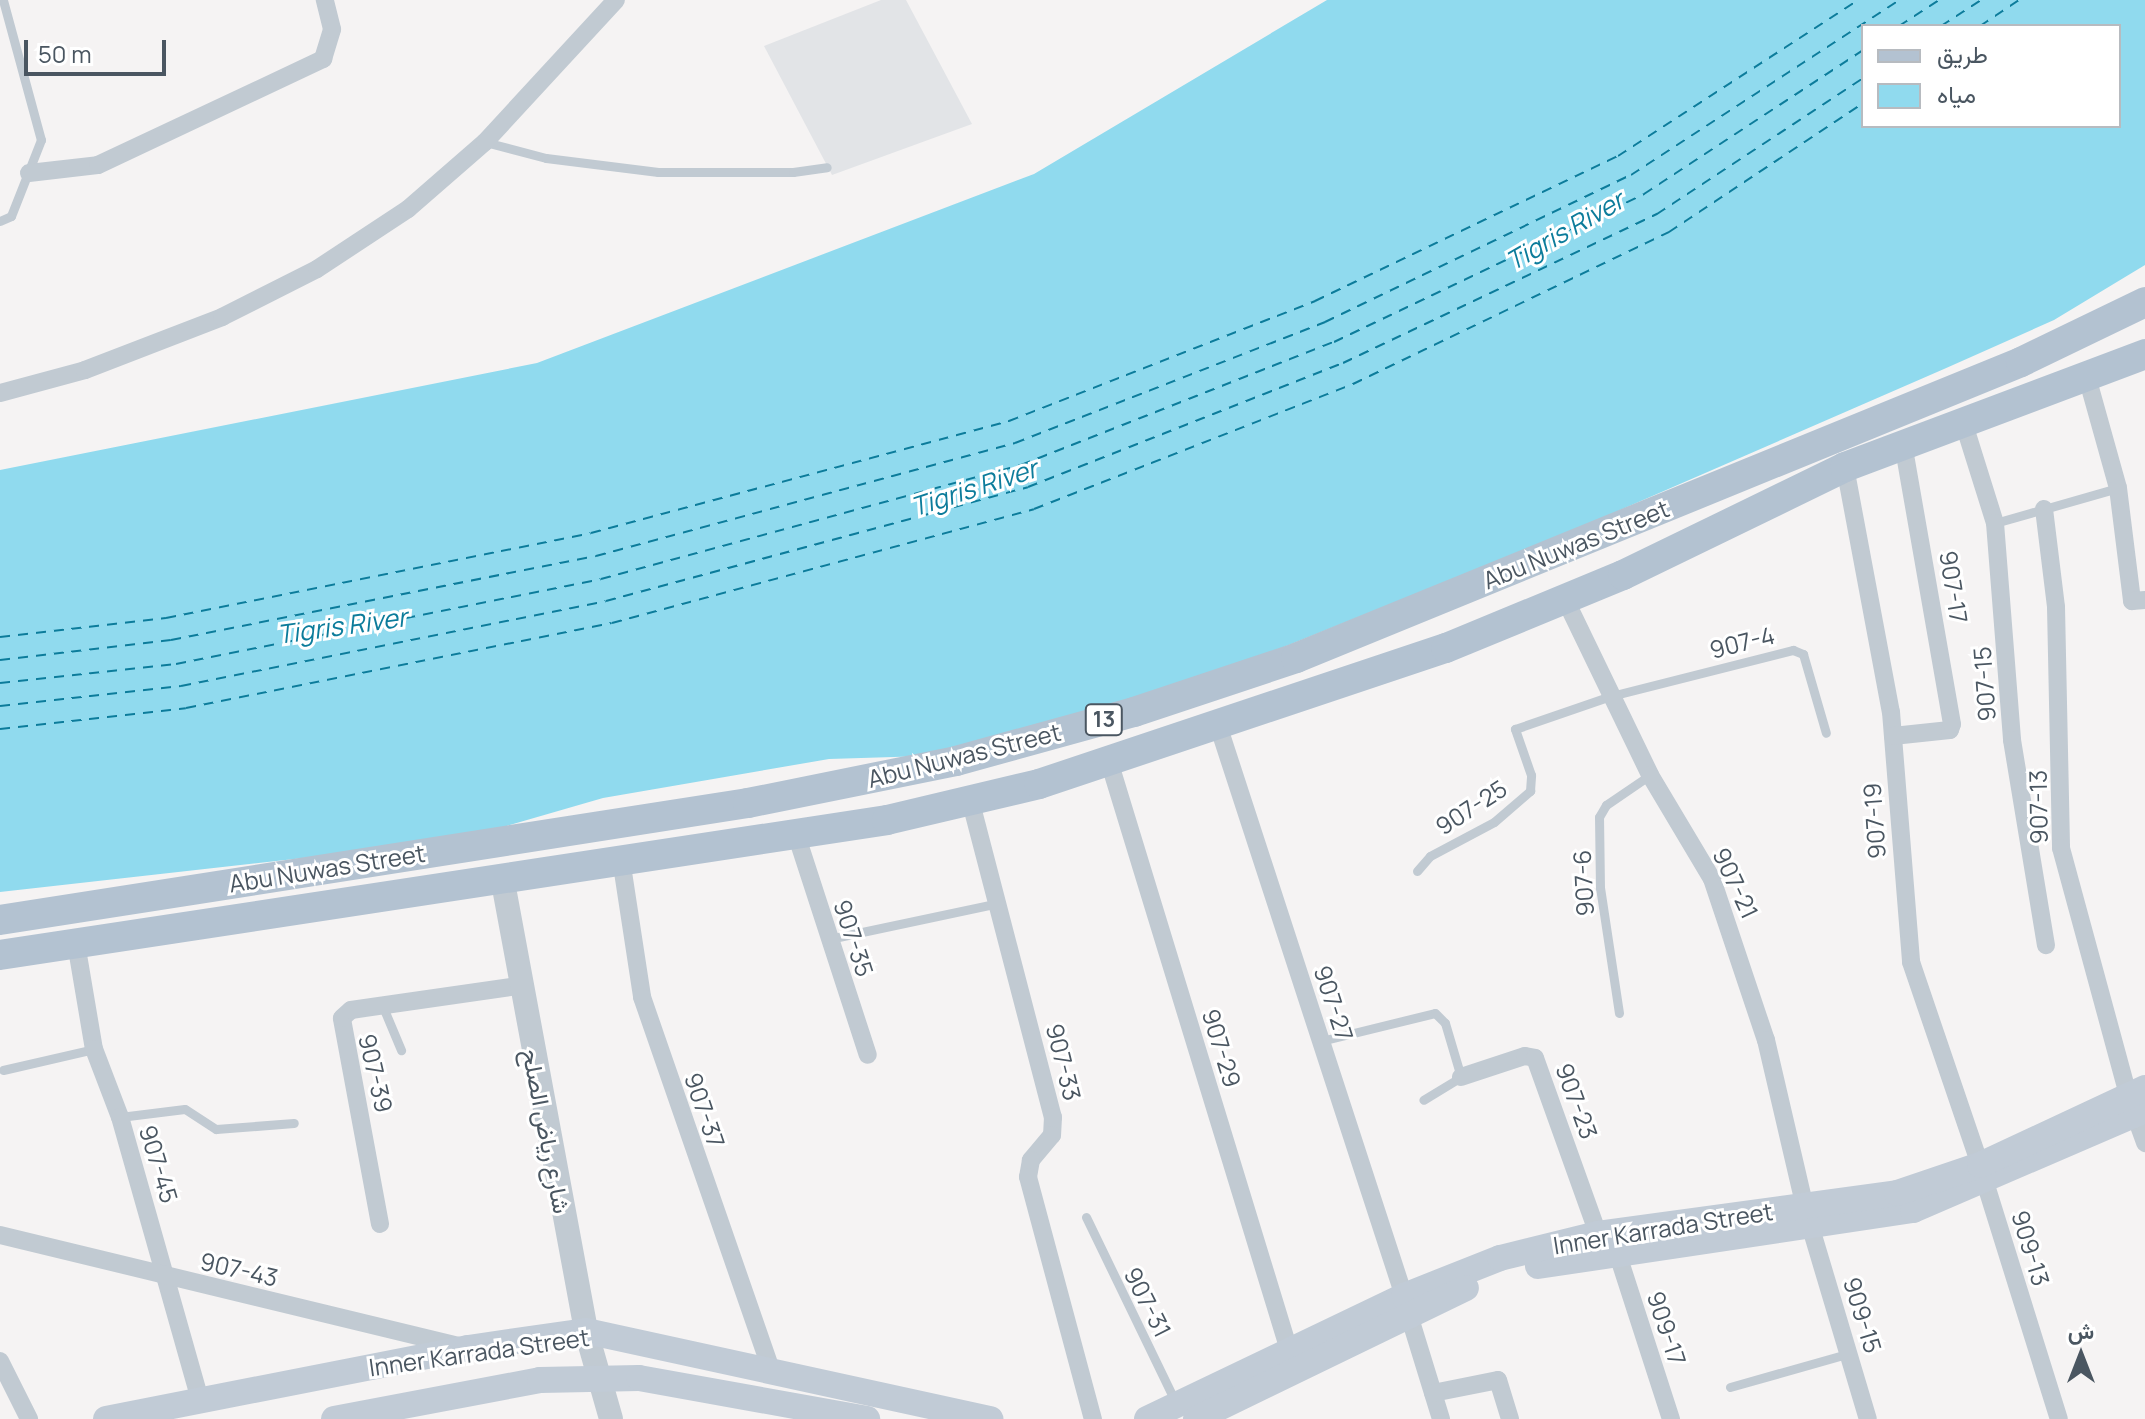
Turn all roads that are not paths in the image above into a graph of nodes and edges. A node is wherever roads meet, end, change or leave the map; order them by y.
1 (3, 0) edge
2 (325, 0) edge
3 (616, 0) edge
4 (485, 142) junction
5 (827, 167) dead end
6 (29, 173) junction
7 (0, 221) edge
8 (2145, 302) edge
9 (2145, 354) edge
10 (2087, 377) junction
11 (0, 393) edge
12 (1963, 421) junction
13 (1903, 443) junction
14 (1845, 467) junction
15 (2118, 488) junction
16 (2044, 509) junction
17 (1995, 523) junction
18 (2145, 600) edge
19 (1566, 601) junction
20 (1611, 696) junction
21 (1218, 725) junction
22 (1826, 733) dead end
23 (1893, 736) junction
24 (1109, 761) junction
25 (1650, 775) junction
26 (971, 803) junction
27 (796, 834) junction
28 (621, 859) junction
29 (1417, 871) dead end
30 (502, 877) junction
31 (998, 903) junction
32 (0, 920) edge
33 (828, 939) junction
34 (76, 943) junction
35 (2046, 945) dead end
36 (0, 955) edge
37 (518, 986) junction
38 (383, 1007) junction
39 (1619, 1013) dead end
40 (1321, 1041) junction
41 (94, 1049) junction
42 (401, 1050) dead end
43 (868, 1055) dead end
44 (3, 1070) dead end
45 (1461, 1077) junction
46 (1423, 1100) dead end
47 (2138, 1102) edge
48 (120, 1117) junction
49 (294, 1123) dead end
50 (2145, 1143) edge
51 (1982, 1174) junction
52 (1808, 1216) junction
53 (1086, 1217) dead end
54 (380, 1224) dead end
55 (0, 1235) edge
56 (1608, 1243) junction
57 (168, 1276) junction
58 (1406, 1306) junction
59 (586, 1331) junction
60 (468, 1348) junction
61 (1289, 1350) junction
62 (1850, 1353) junction
63 (0, 1361) edge
64 (771, 1369) junction
65 (602, 1382) junction
66 (1730, 1387) dead end
67 (1433, 1393) junction
68 (200, 1399) junction
69 (410, 1412) edge
70 (792, 1412) edge
71 (1186, 1412) edge
72 (29, 1419) edge
73 (106, 1419) edge
74 (334, 1419) edge
75 (611, 1419) edge
76 (867, 1419) edge
77 (991, 1419) edge
78 (1093, 1419) edge
79 (1147, 1419) edge
80 (1441, 1419) edge
81 (1510, 1419) edge
82 (1671, 1419) edge
83 (1868, 1419) edge
84 (2059, 1419) edge

1 - 6 lane
2 - 6 street
3 - 4 street
4 - 5 lane
4 - 11 street
6 - 7 lane
8 - 32 main road, Abu Nuwas Street / 13
9 - 10 main road, Abu Nuwas Street / 13
10 - 12 main road, Abu Nuwas Street / 13
10 - 15 street
12 - 13 main road, Abu Nuwas Street / 13
12 - 17 street, 907-15
13 - 14 main road, Abu Nuwas Street / 13
13 - 23 street, 907-17
14 - 19 main road, Abu Nuwas Street / 13
14 - 23 street, 907-19
15 - 16 lane
15 - 18 street
16 - 17 lane
16 - 47 street, 907-13
17 - 35 street, 907-15
19 - 20 street, 907-21
19 - 21 main road, Abu Nuwas Street / 13
20 - 22 lane, 907-4
20 - 25 street, 907-21
20 - 29 lane, 907-25
21 - 24 main road, Abu Nuwas Street / 13
21 - 40 street, 907-27
23 - 51 street, 907-19
24 - 26 main road, Abu Nuwas Street / 13
24 - 61 street, 907-29
25 - 39 lane, 907-6
25 - 52 street, 907-21
26 - 27 main road, Abu Nuwas Street / 13
26 - 31 street, 907-33
27 - 28 main road, Abu Nuwas Street / 13
27 - 33 street, 907-35
28 - 30 main road, Abu Nuwas Street / 13
28 - 64 street, 907-37
30 - 34 main road, Abu Nuwas Street / 13
30 - 37 street, شارع رياض الصلح
31 - 33 lane
31 - 78 street, 907-33
33 - 43 street, 907-35
34 - 36 main road, Abu Nuwas Street / 13
34 - 41 street, 907-45
37 - 38 street, 907-39
37 - 59 street, شارع رياض الصلح
38 - 42 lane
38 - 54 street, 907-39
40 - 45 lane
40 - 58 street, 907-27
41 - 44 lane
41 - 48 street, 907-45
45 - 46 lane
45 - 56 street, 907-23
47 - 50 street, 907-13
47 - 51 main road, Inner Karrada Street
48 - 49 lane
48 - 57 street, 907-45
51 - 52 main road, Inner Karrada Street
51 - 84 street, 909-13
52 - 56 main road, Inner Karrada Street
52 - 62 street, 909-15
53 - 71 lane, 907-31
55 - 57 street, 907-43
56 - 58 main road, Inner Karrada Street
56 - 82 street, 909-17
57 - 60 street, 907-43
57 - 68 street, 907-45
58 - 61 main road, Inner Karrada Street
58 - 67 street, 907-27
58 - 71 main road, Inner Karrada Street
59 - 60 main road, Inner Karrada Street
59 - 64 main road, Inner Karrada Street
59 - 65 street, شارع رياض الصلح
60 - 68 main road, Inner Karrada Street
61 - 71 main road, Inner Karrada Street
62 - 66 lane
62 - 83 street, 909-15
63 - 72 street
64 - 77 main road, Inner Karrada Street
65 - 69 main road, Inner Karrada Street
65 - 70 main road, Inner Karrada Street
65 - 75 street, شارع رياض الصلح
67 - 80 street, 907-27
67 - 81 street
68 - 73 main road, Inner Karrada Street
69 - 74 main road, Inner Karrada Street
70 - 76 main road, Inner Karrada Street
71 - 79 main road, Inner Karrada Street

